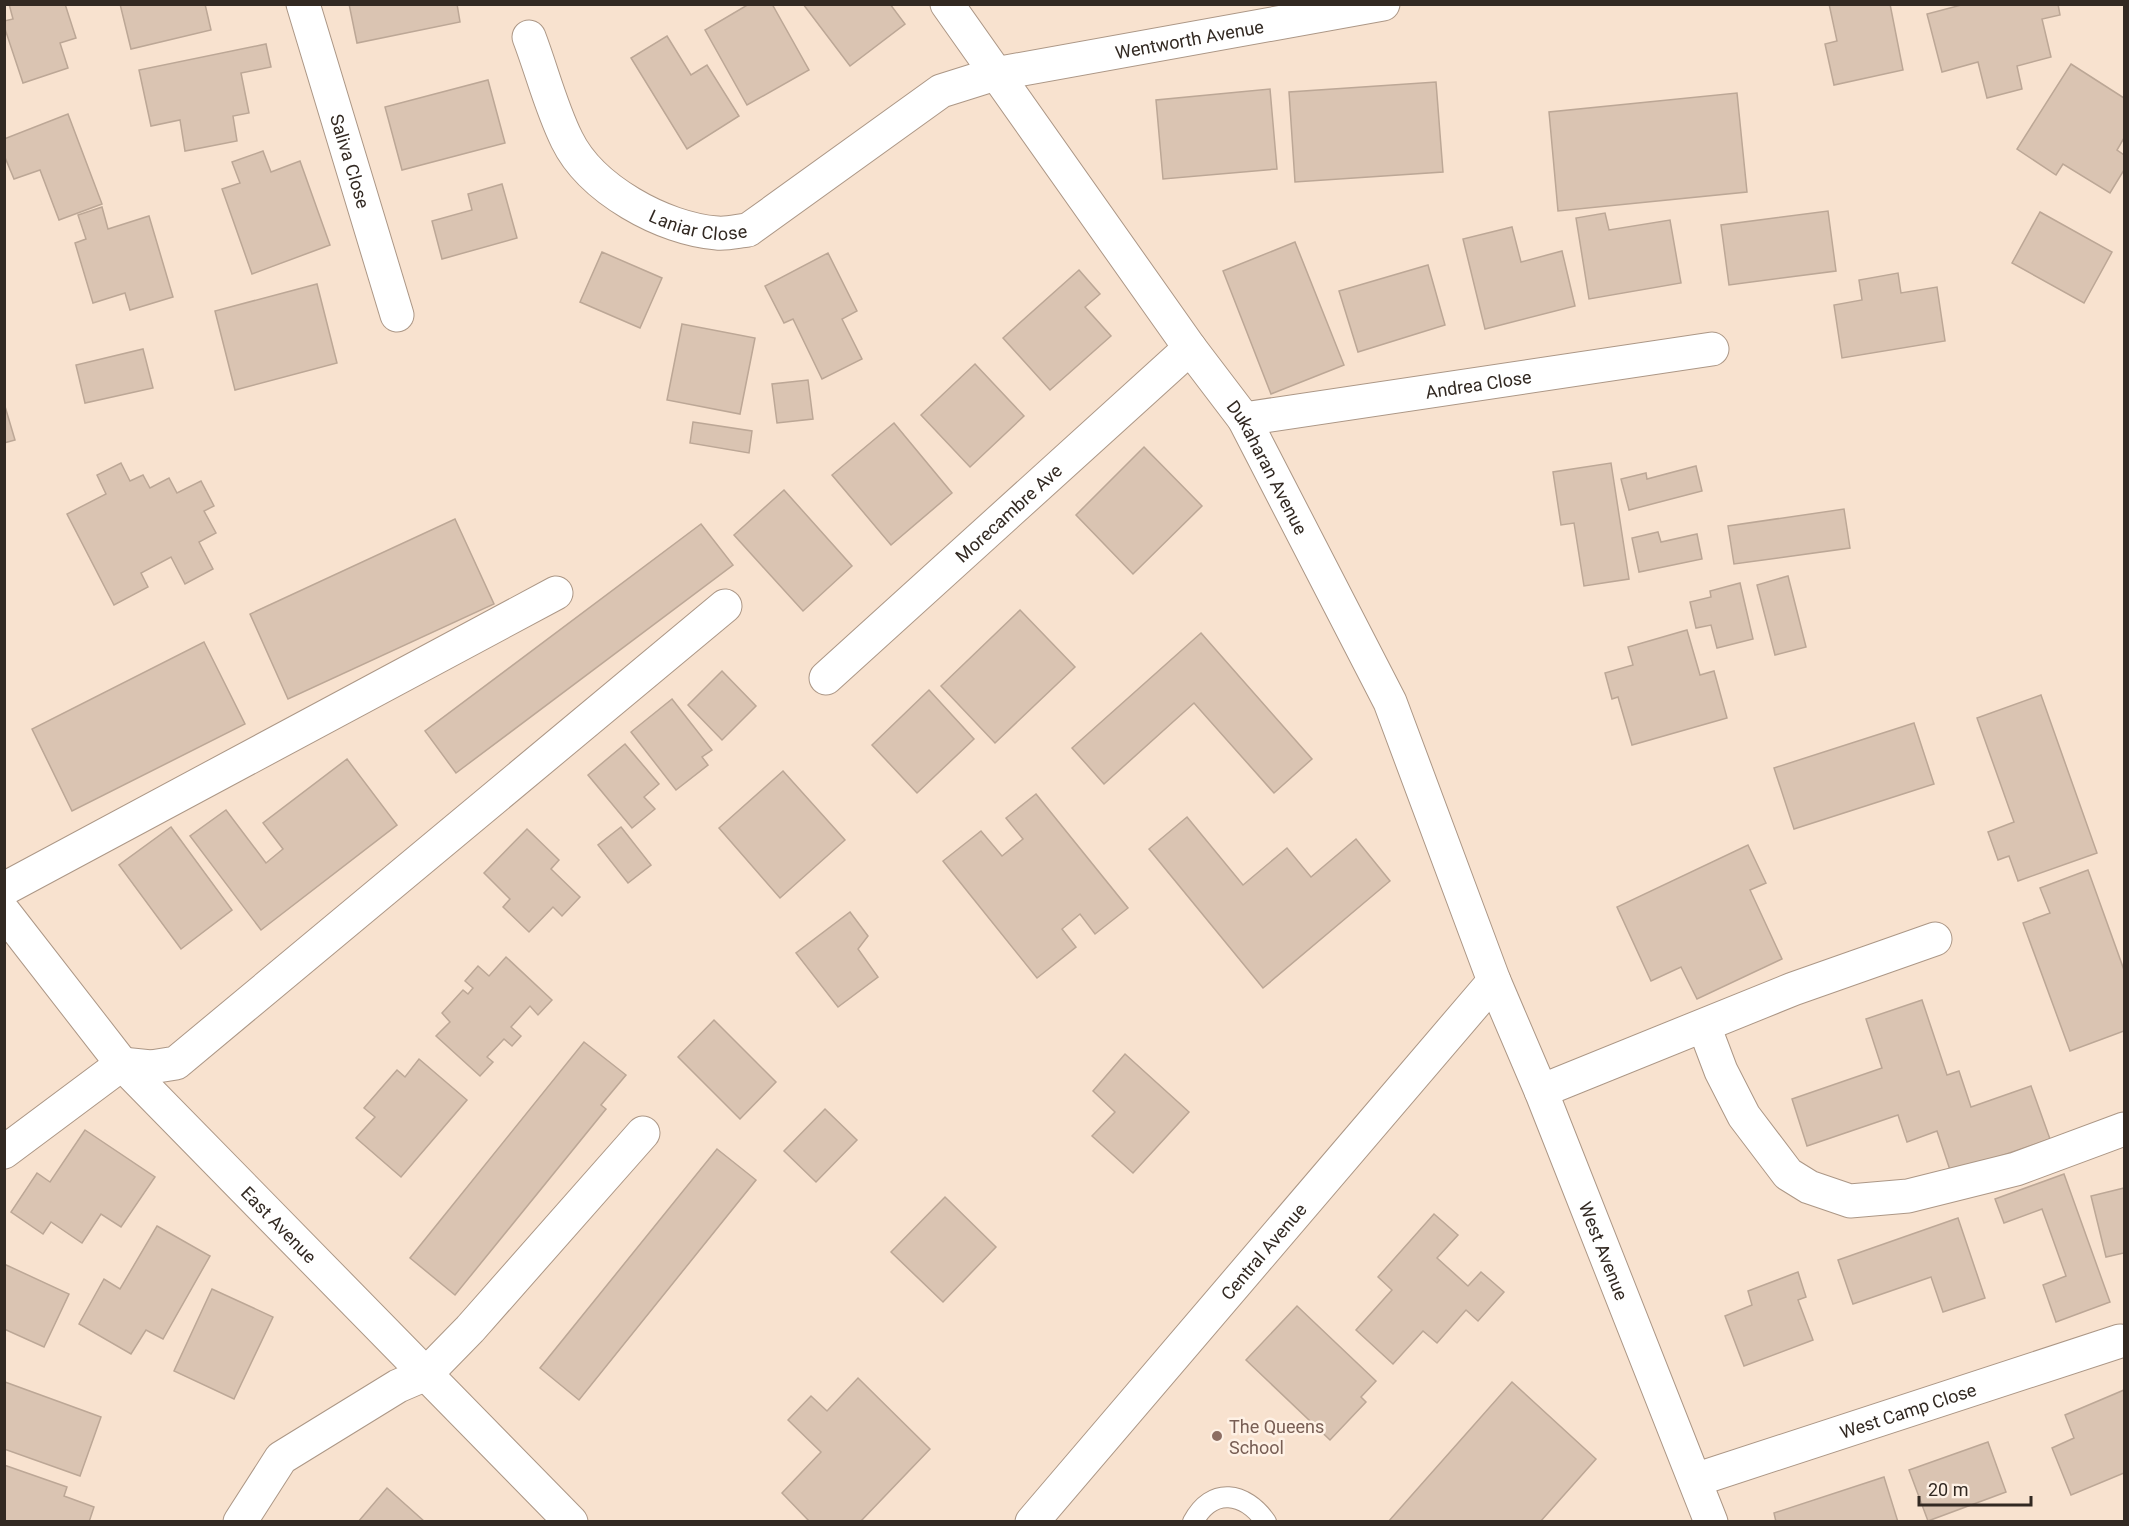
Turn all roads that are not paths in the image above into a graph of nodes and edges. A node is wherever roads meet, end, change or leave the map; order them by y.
1 (303, 4) edge
2 (947, 4) edge
3 (1383, 4) edge
4 (529, 37) dead end
5 (994, 74) junction
6 (397, 315) dead end
7 (1190, 348) junction
8 (1712, 349) dead end
9 (1245, 419) junction
10 (556, 593) dead end
11 (725, 606) dead end
12 (826, 678) dead end
13 (4, 889) edge
14 (4, 912) edge
15 (1935, 939) dead end
16 (1494, 981) junction
17 (1704, 1026) junction
18 (122, 1064) junction
19 (1541, 1091) junction
20 (2124, 1129) edge
21 (643, 1132) dead end
22 (4, 1152) edge
23 (2120, 1341) dead end
24 (426, 1374) junction
25 (1695, 1479) junction
26 (240, 1521) edge
27 (571, 1521) edge
28 (1032, 1521) edge
29 (1193, 1521) edge
30 (1266, 1521) edge
31 (1711, 1521) edge

1 - 6 street, Saliva Close
2 - 5 street, Dukaharan Avenue
3 - 5 street, Wentworth Avenue
4 - 5 street, Laniar Close
5 - 7 street, Dukaharan Avenue
7 - 9 street, Dukaharan Avenue
7 - 12 street, Morecambre Ave
8 - 9 street, Andrea Close
9 - 16 street, Dukaharan Avenue
10 - 13 street
11 - 18 street
14 - 18 street, East Avenue
15 - 17 street
16 - 19 street, West Avenue
16 - 28 street, Central Avenue
17 - 19 street
17 - 20 street
18 - 22 street
18 - 24 street, East Avenue
19 - 25 street, West Avenue
21 - 24 street
23 - 25 street, West Camp Close
24 - 26 street
24 - 27 street, East Avenue
25 - 31 street, West Avenue
29 - 30 lane

